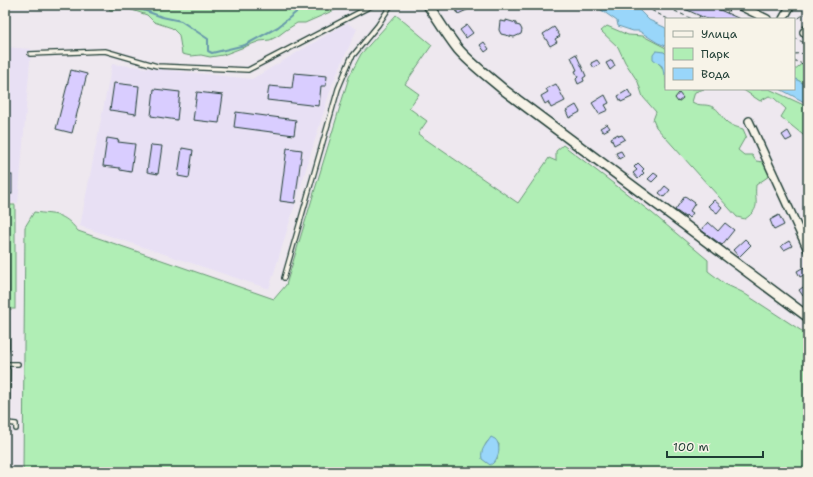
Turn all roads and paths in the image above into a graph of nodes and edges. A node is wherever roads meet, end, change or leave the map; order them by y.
1 (373, 5) edge
2 (391, 5) edge
3 (428, 5) edge
4 (650, 5) edge
5 (662, 5) edge
6 (738, 5) edge
7 (791, 5) edge
8 (730, 8) dead end
9 (808, 12) edge
10 (727, 13) dead end
11 (666, 18) edge
12 (690, 18) edge
13 (765, 18) edge
14 (784, 18) edge
15 (795, 19) edge
16 (795, 38) edge
17 (30, 54) dead end
18 (795, 54) edge
19 (804, 54) junction
20 (808, 54) edge
21 (795, 61) edge
22 (808, 66) edge
23 (749, 121) dead end
24 (5, 226) edge
25 (808, 250) edge
26 (284, 278) dead end
27 (808, 317) edge
28 (5, 355) edge
29 (5, 364) edge
30 (18, 364) dead end
31 (5, 370) edge
32 (6, 423) edge
33 (16, 429) dead end

1 - 17 lane
2 - 26 lane
3 - 27 street
4 - 11 path
5 - 12 path
6 - 13 street
7 - 14 street
8 - 10 path
9 - 15 path
16 - 19 path
18 - 19 path
19 - 20 path
21 - 22 path
23 - 25 street
24 - 28 lane
29 - 30 lane
31 - 32 lane
32 - 33 lane

